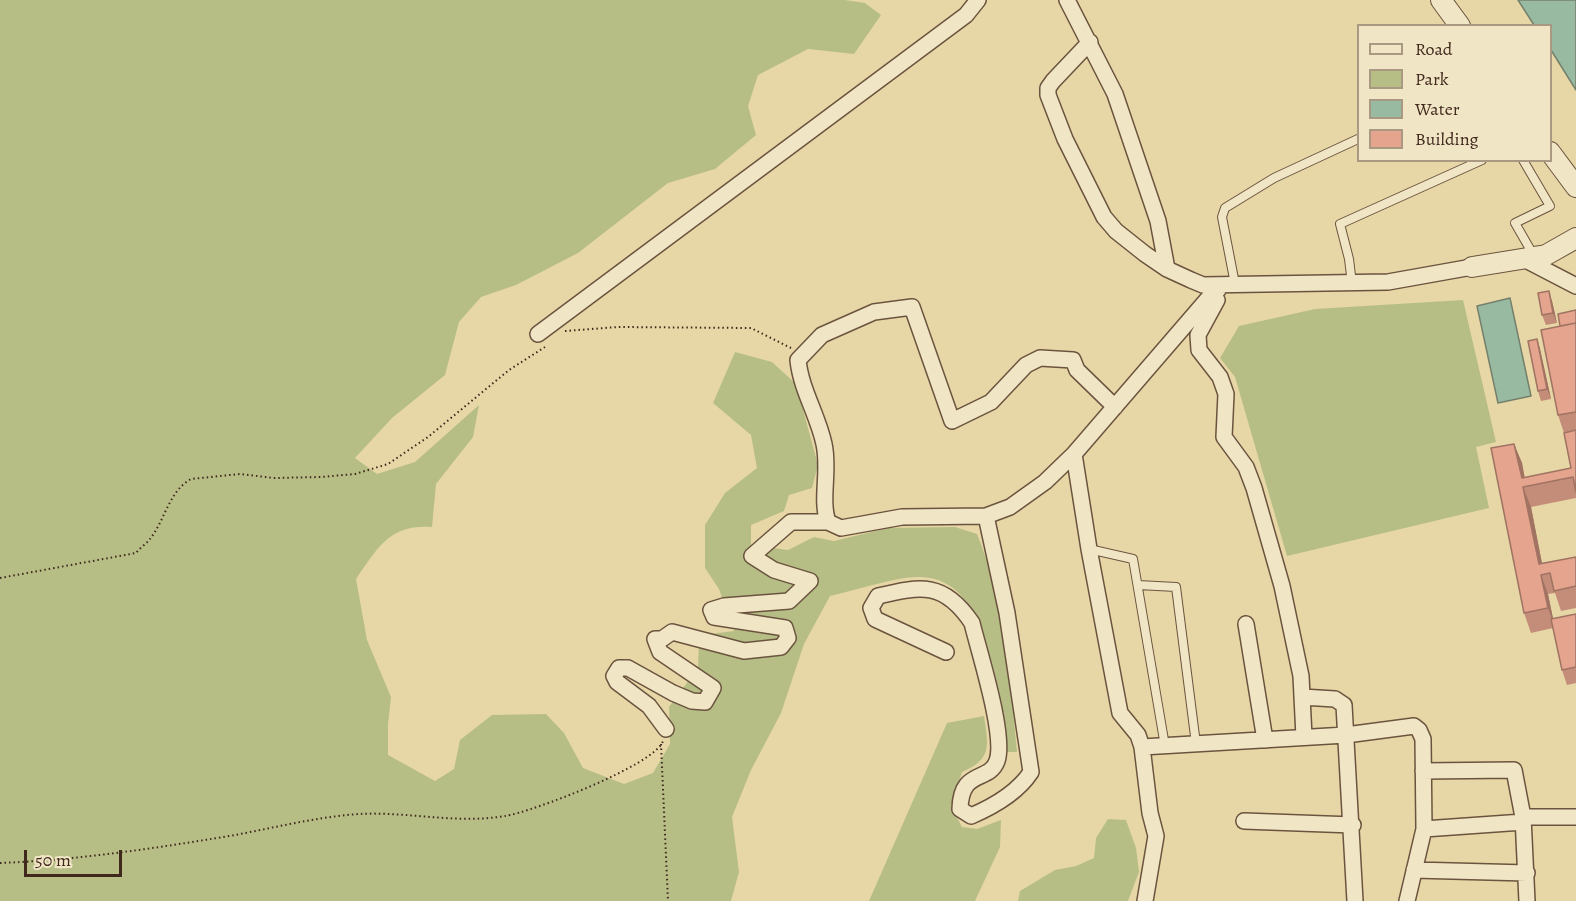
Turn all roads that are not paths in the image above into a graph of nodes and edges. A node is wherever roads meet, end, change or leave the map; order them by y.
1 (978, 0) edge
2 (1067, 0) edge
3 (1441, 0) edge
4 (1459, 24) edge
5 (1090, 42) junction
6 (1357, 139) edge
7 (1552, 153) edge
8 (1478, 162) edge
9 (1523, 162) edge
10 (1576, 187) edge
11 (1576, 238) edge
12 (1529, 258) junction
13 (1472, 267) joint
14 (1167, 269) junction
15 (1352, 284) junction
16 (1576, 286) edge
17 (1225, 287) junction
18 (538, 334) road end
19 (1115, 407) junction
20 (1074, 454) junction
21 (986, 516) junction
22 (828, 522) junction
23 (1089, 549) junction
24 (1138, 585) junction
25 (1246, 624) dead end
26 (946, 652) dead end
27 (1302, 697) junction
28 (663, 725) road end
29 (1346, 735) junction
30 (1304, 737) junction
31 (1265, 740) junction
32 (1196, 744) junction
33 (1165, 746) junction
34 (1142, 747) junction
35 (1423, 771) junction
36 (1576, 817) edge
37 (1523, 820) junction
38 (1244, 821) dead end
39 (1353, 825) junction
40 (1424, 829) junction
41 (1414, 870) junction
42 (1527, 873) junction
43 (1145, 901) edge
44 (1355, 901) edge
45 (1407, 901) edge
46 (1527, 901) edge

1 - 18 street
2 - 5 street
3 - 4 street
5 - 14 street
5 - 14 street
6 - 17 lane
7 - 10 street
8 - 15 lane
9 - 12 lane
11 - 12 street
12 - 13 street
12 - 16 street
13 - 15 street
14 - 17 street
15 - 17 street
17 - 19 street
17 - 27 street
19 - 20 street
19 - 22 street
20 - 21 street
20 - 23 street
21 - 22 street
21 - 26 street
22 - 28 street
23 - 24 lane
23 - 34 street
24 - 32 lane
24 - 33 lane
25 - 31 street
27 - 29 street
27 - 30 street
29 - 30 street
29 - 35 street
29 - 39 street
30 - 31 street
31 - 32 street
32 - 33 street
33 - 34 street
34 - 43 street
35 - 37 street
35 - 40 street
36 - 37 street
37 - 40 street
37 - 42 street
38 - 39 street
39 - 44 street
40 - 41 street
41 - 42 street
41 - 45 street
42 - 46 street

